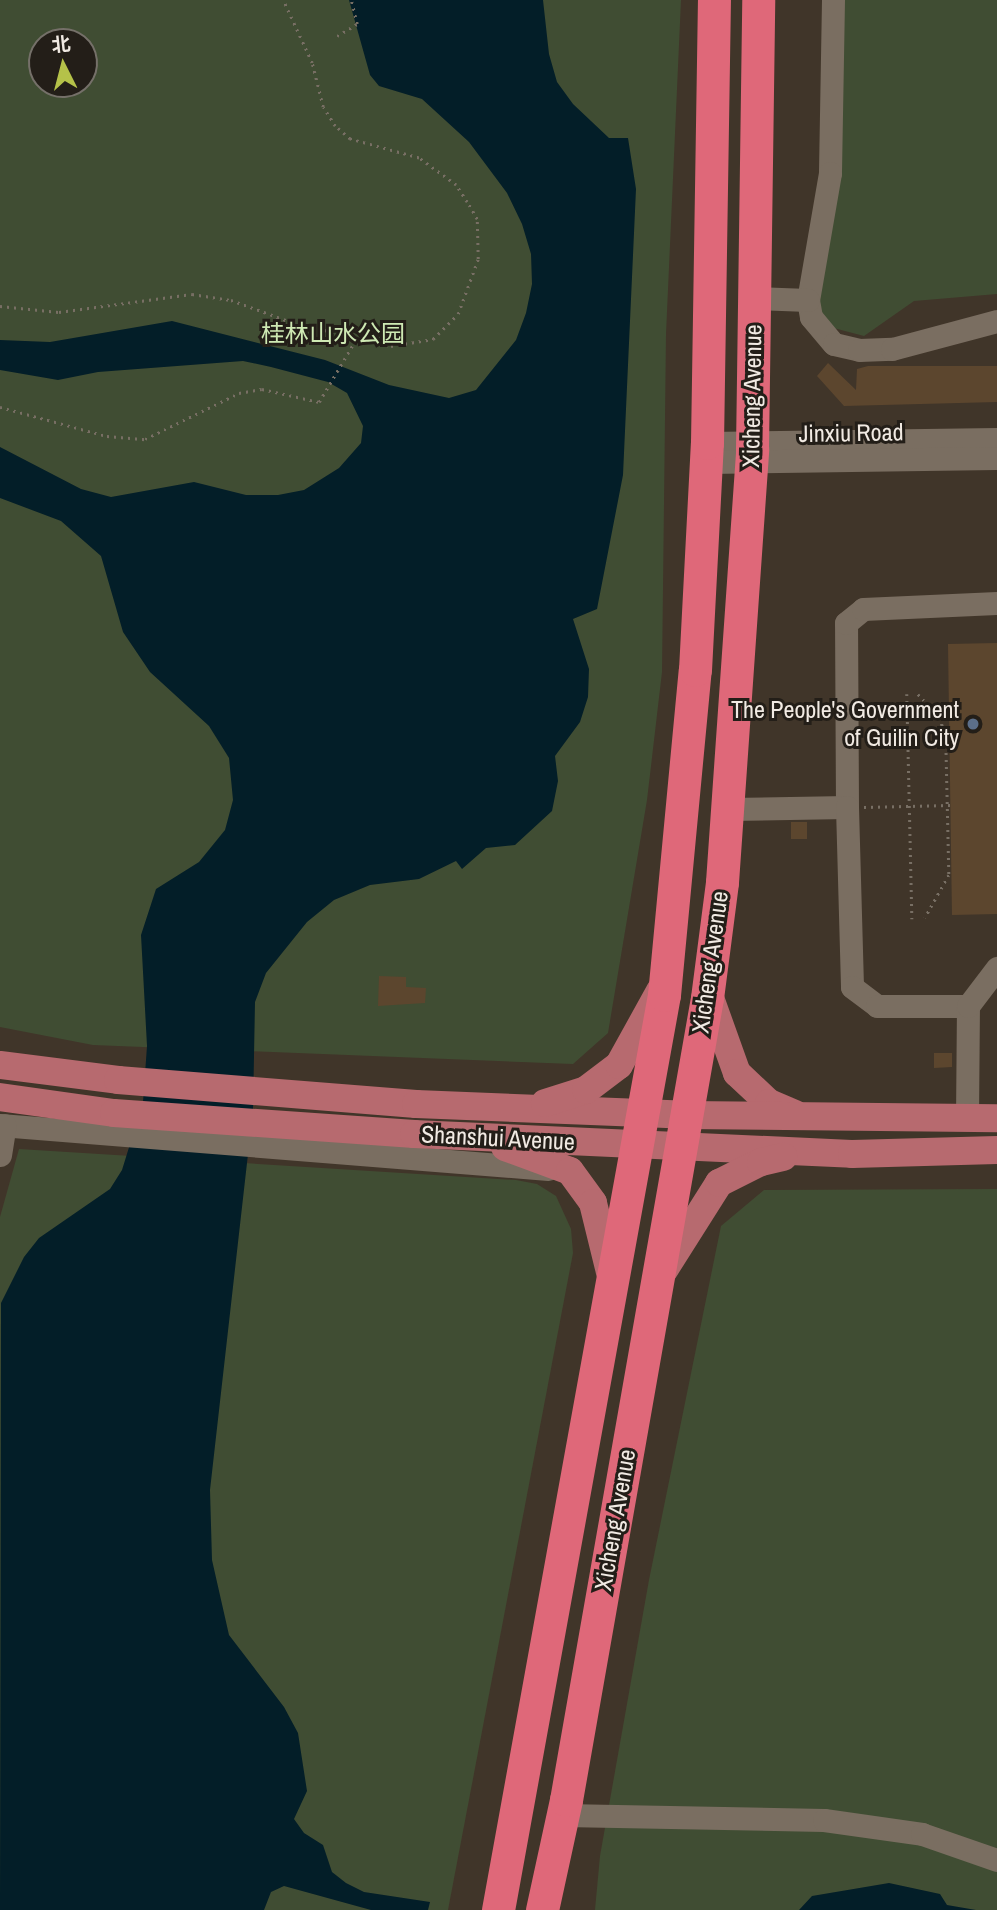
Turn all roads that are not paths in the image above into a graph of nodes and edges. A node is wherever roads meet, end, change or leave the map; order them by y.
1 (714, 0) edge
2 (758, 0) edge
3 (832, 0) edge
4 (754, 298) junction
5 (808, 300) junction
6 (997, 321) edge
7 (997, 439) edge
8 (752, 452) junction
9 (707, 453) junction
10 (997, 458) edge
11 (997, 603) edge
12 (847, 807) junction
13 (727, 809) junction
14 (997, 968) edge
15 (666, 979) junction
16 (708, 992) junction
17 (968, 1006) junction
18 (0, 1065) edge
19 (0, 1097) edge
20 (508, 1108) junction
21 (804, 1118) junction
22 (967, 1118) junction
23 (997, 1118) edge
24 (2, 1125) edge
25 (642, 1129) junction
26 (683, 1131) junction
27 (472, 1137) junction
28 (997, 1150) edge
29 (805, 1152) junction
30 (0, 1155) edge
31 (570, 1171) junction
32 (656, 1285) junction
33 (612, 1286) junction
34 (564, 1808) junction
35 (997, 1852) edge
36 (997, 1860) edge
37 (498, 1910) edge
38 (542, 1910) edge

1 - 9 highway, Xicheng Avenue
2 - 4 highway, Xicheng Avenue
3 - 5 street
4 - 5 street
4 - 8 highway, Xicheng Avenue
5 - 6 street
7 - 8 street, Jinxiu Road
8 - 9 street, Jinxiu Road
8 - 10 street, Jinxiu Road
8 - 13 highway, Xicheng Avenue
9 - 15 highway, Xicheng Avenue
11 - 12 street
12 - 13 street
12 - 17 street
13 - 16 highway, Xicheng Avenue
14 - 17 street
15 - 20 main road
15 - 25 highway, Xicheng Avenue
16 - 21 main road
16 - 26 highway, Xicheng Avenue
17 - 22 street
18 - 20 main road, Shanshui Avenue
19 - 27 main road, Shanshui Avenue
20 - 25 main road, Shanshui Avenue
21 - 22 main road, Shanshui Avenue
21 - 26 main road, Shanshui Avenue
22 - 23 main road, Shanshui Avenue
24 - 30 street
24 - 31 street
25 - 26 main road, Shanshui Avenue
25 - 27 main road, Shanshui Avenue
25 - 33 highway, Xicheng Avenue
26 - 29 main road, Shanshui Avenue
26 - 32 highway, Xicheng Avenue
27 - 31 main road
28 - 29 main road, Shanshui Avenue
29 - 32 main road
31 - 33 main road
32 - 34 highway, Xicheng Avenue
33 - 37 highway, Xicheng Avenue
34 - 35 street
34 - 36 street
34 - 38 highway, Xicheng Avenue

